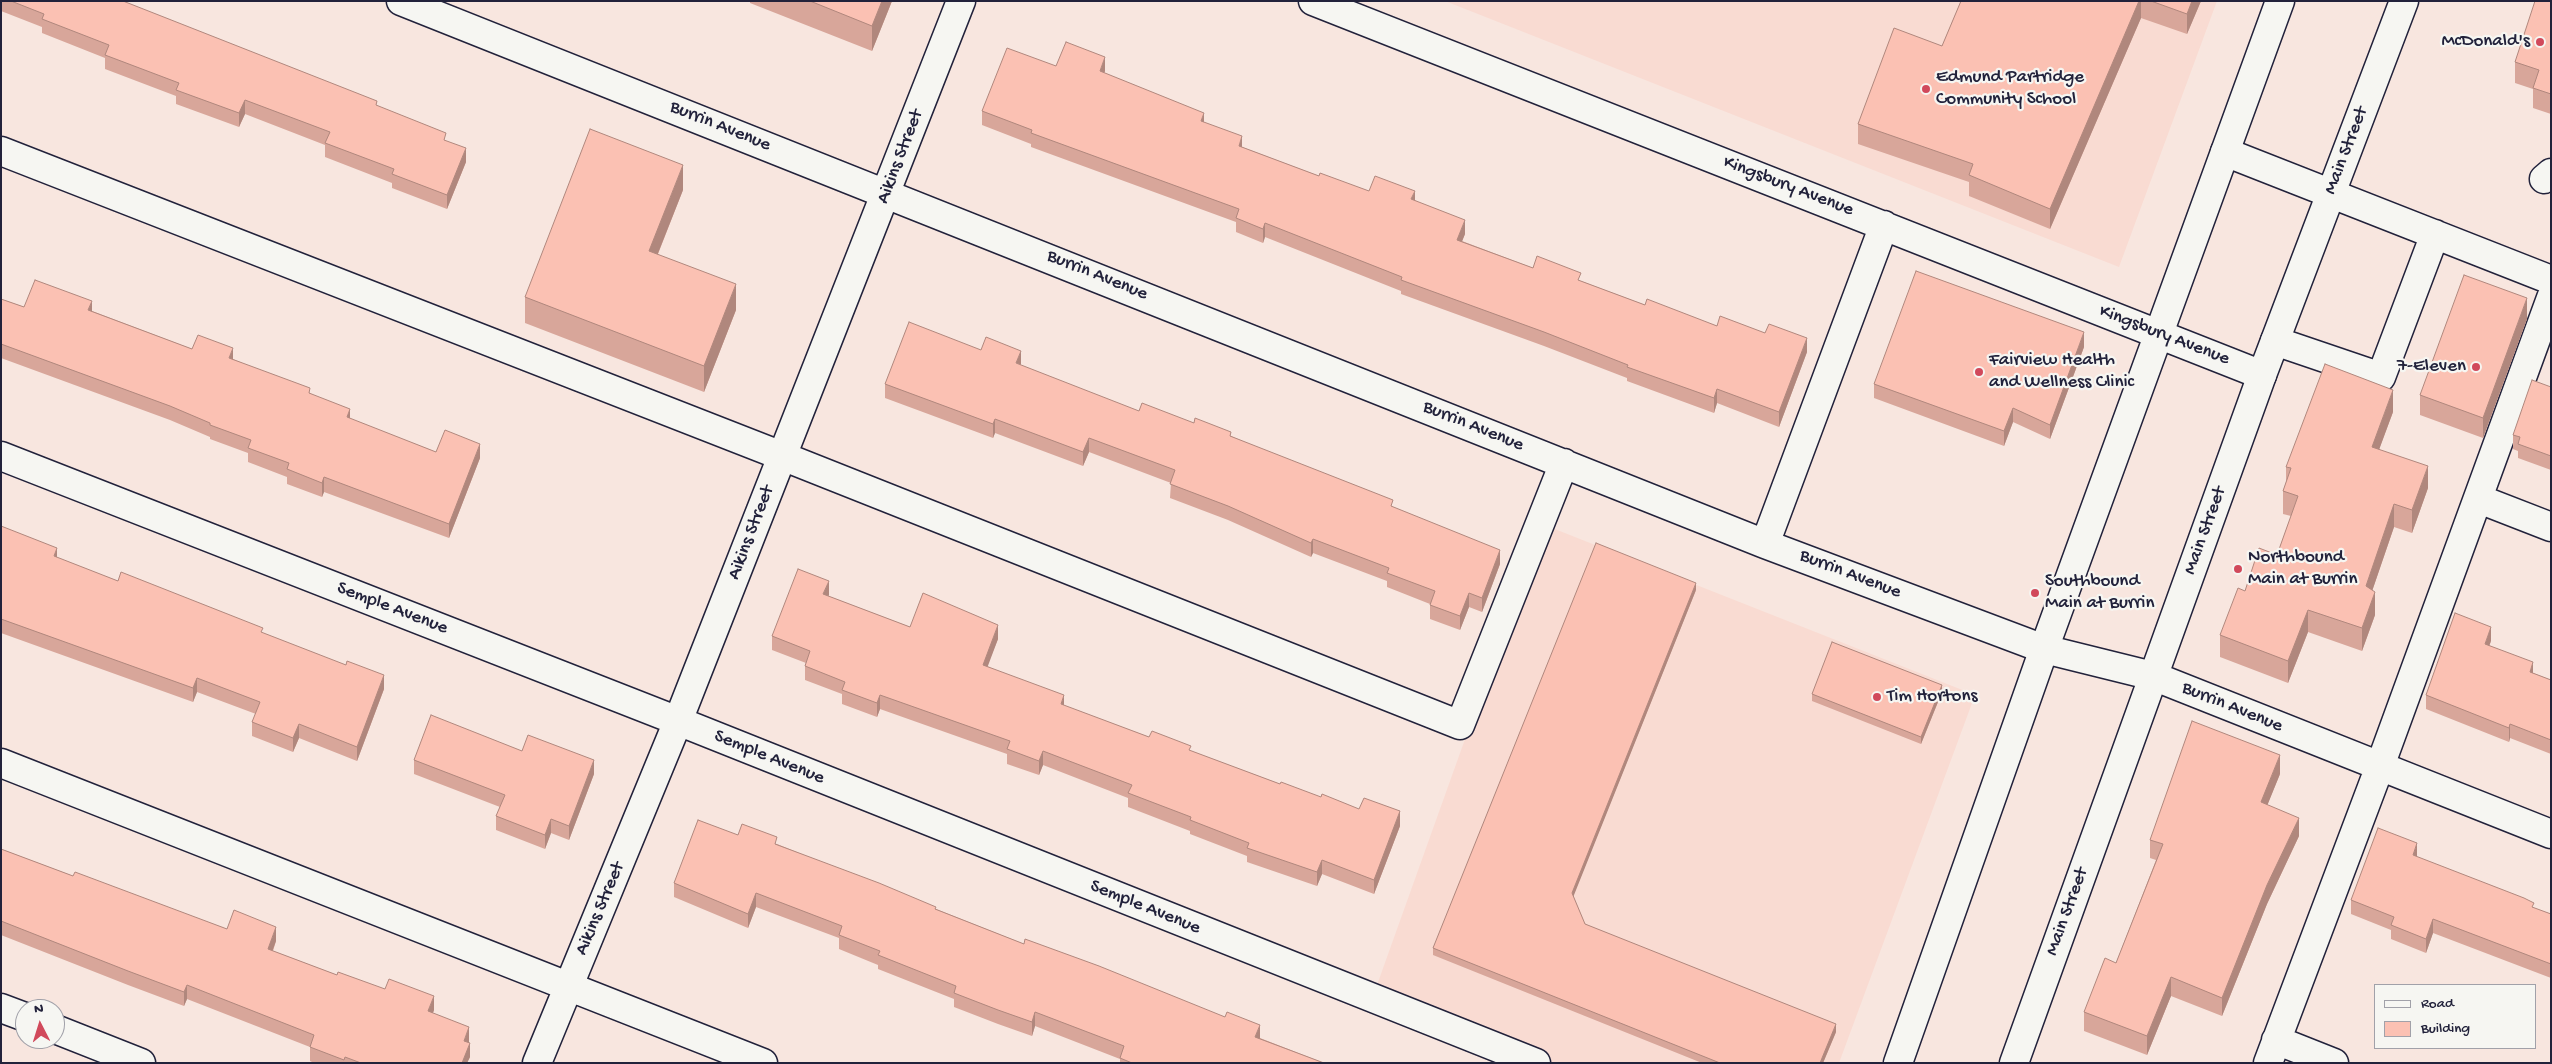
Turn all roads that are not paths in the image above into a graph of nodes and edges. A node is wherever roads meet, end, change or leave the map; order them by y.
1 (401, 1) edge
2 (961, 1) edge
3 (1313, 1) edge
4 (2280, 1) edge
5 (2404, 1) edge
6 (1, 151) edge
7 (2225, 152) junction
8 (887, 193) junction
9 (2332, 194) junction
10 (1884, 225) junction
11 (2435, 234) junction
12 (2551, 280) edge
13 (2551, 298) edge
14 (2159, 333) junction
15 (2275, 341) junction
16 (2262, 375) junction
17 (1, 456) edge
18 (782, 456) junction
19 (1564, 463) junction
20 (2479, 499) junction
21 (2551, 527) edge
22 (1766, 544) junction
23 (2044, 649) junction
24 (2153, 676) junction
25 (678, 721) junction
26 (1, 763) edge
27 (2380, 766) junction
28 (2551, 834) edge
29 (568, 986) junction
30 (1, 1008) edge
31 (15, 1014) edge
32 (65, 1033) edge
33 (2272, 1051) edge
34 (141, 1063) edge
35 (537, 1063) edge
36 (763, 1063) edge
37 (1536, 1063) edge
38 (1898, 1063) edge
39 (2014, 1063) edge
40 (2334, 1063) edge

1 - 8 street, Burrin Avenue
2 - 8 street, Aikins Street
3 - 10 street, Kingsbury Avenue
4 - 7 street
5 - 9 street, Main Street
6 - 18 street
7 - 9 street
7 - 14 street
8 - 18 street, Aikins Street
8 - 19 street, Burrin Avenue
9 - 11 street
9 - 15 street, Main Street
10 - 14 street, Kingsbury Avenue
10 - 22 street
11 - 12 street
11 - 15 street
13 - 20 street
14 - 16 street, Kingsbury Avenue
14 - 23 street
15 - 16 street, Main Street
16 - 24 street, Main Street
17 - 25 street, Semple Avenue
18 - 19 street
18 - 25 street, Aikins Street
19 - 22 street, Burrin Avenue
20 - 21 street
20 - 27 street
22 - 23 street, Burrin Avenue
23 - 24 street, Burrin Avenue
23 - 38 street
24 - 27 street, Burrin Avenue
24 - 39 street, Main Street
25 - 29 street, Aikins Street
25 - 37 street, Semple Avenue
26 - 29 street
27 - 28 street, Burrin Avenue
27 - 33 street
29 - 35 street, Aikins Street
29 - 36 street
30 - 31 street
32 - 34 street
33 - 40 street

